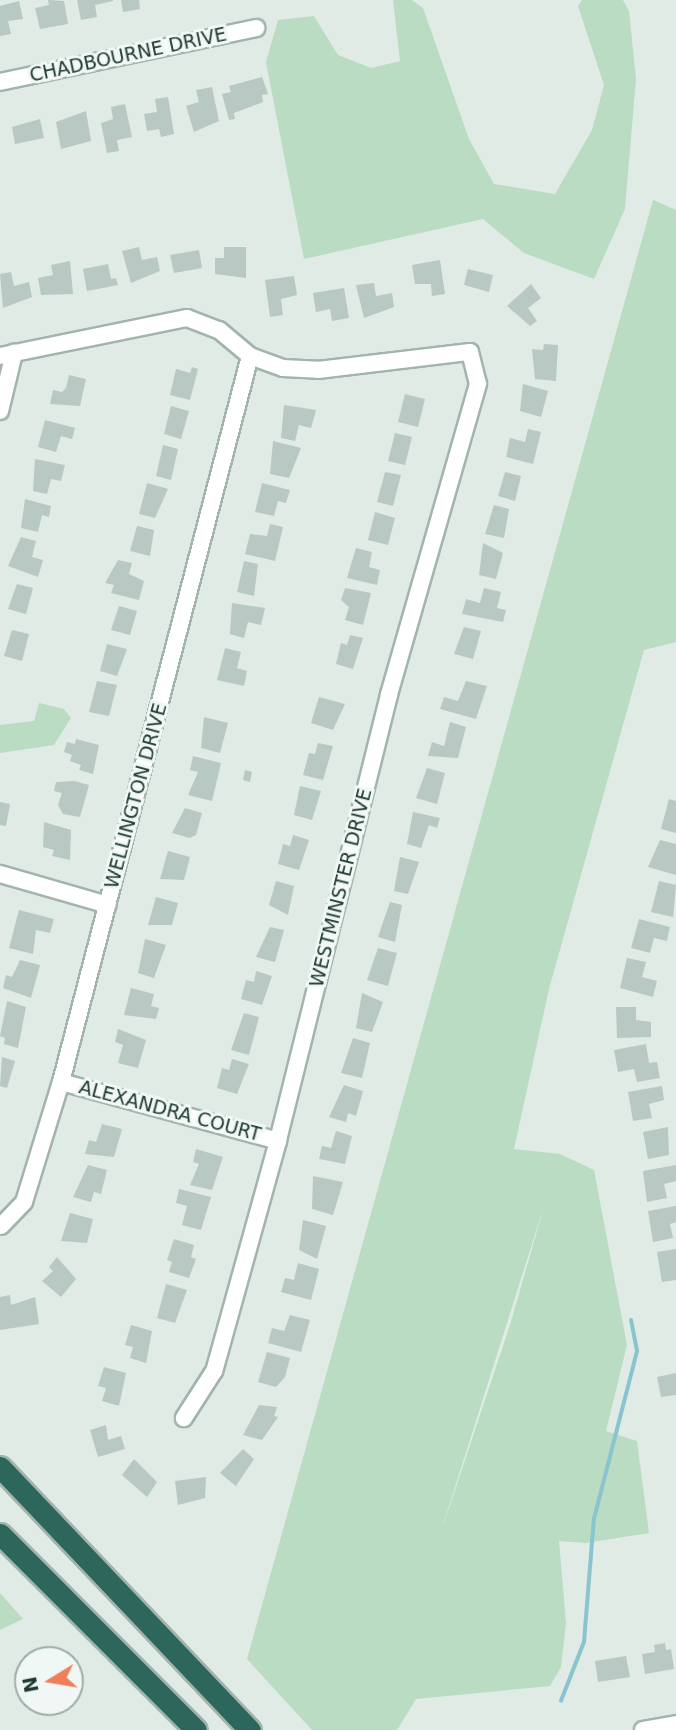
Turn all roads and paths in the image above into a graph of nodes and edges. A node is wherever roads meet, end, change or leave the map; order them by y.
1 (256, 28) dead end
2 (0, 82) edge
3 (7, 354) edge
4 (250, 356) junction
5 (0, 411) edge
6 (0, 874) edge
7 (108, 905) junction
8 (61, 1082) junction
9 (278, 1141) junction
10 (1, 1226) edge
11 (184, 1418) dead end
12 (0, 1467) edge
13 (0, 1534) edge
14 (676, 1724) edge
15 (196, 1730) edge
16 (250, 1730) edge
17 (643, 1730) edge

1 - 2 street, CHADBOURNE DRIVE
3 - 4 street
3 - 5 street
4 - 7 street, WELLINGTON DRIVE
4 - 9 street, WESTMINSTER DRIVE
6 - 7 street
7 - 8 street, WELLINGTON DRIVE
8 - 9 street, ALEXANDRA COURT
8 - 10 street, WELLINGTON DRIVE
9 - 11 street, WESTMINSTER DRIVE
12 - 16 highway
13 - 15 highway
14 - 17 street

